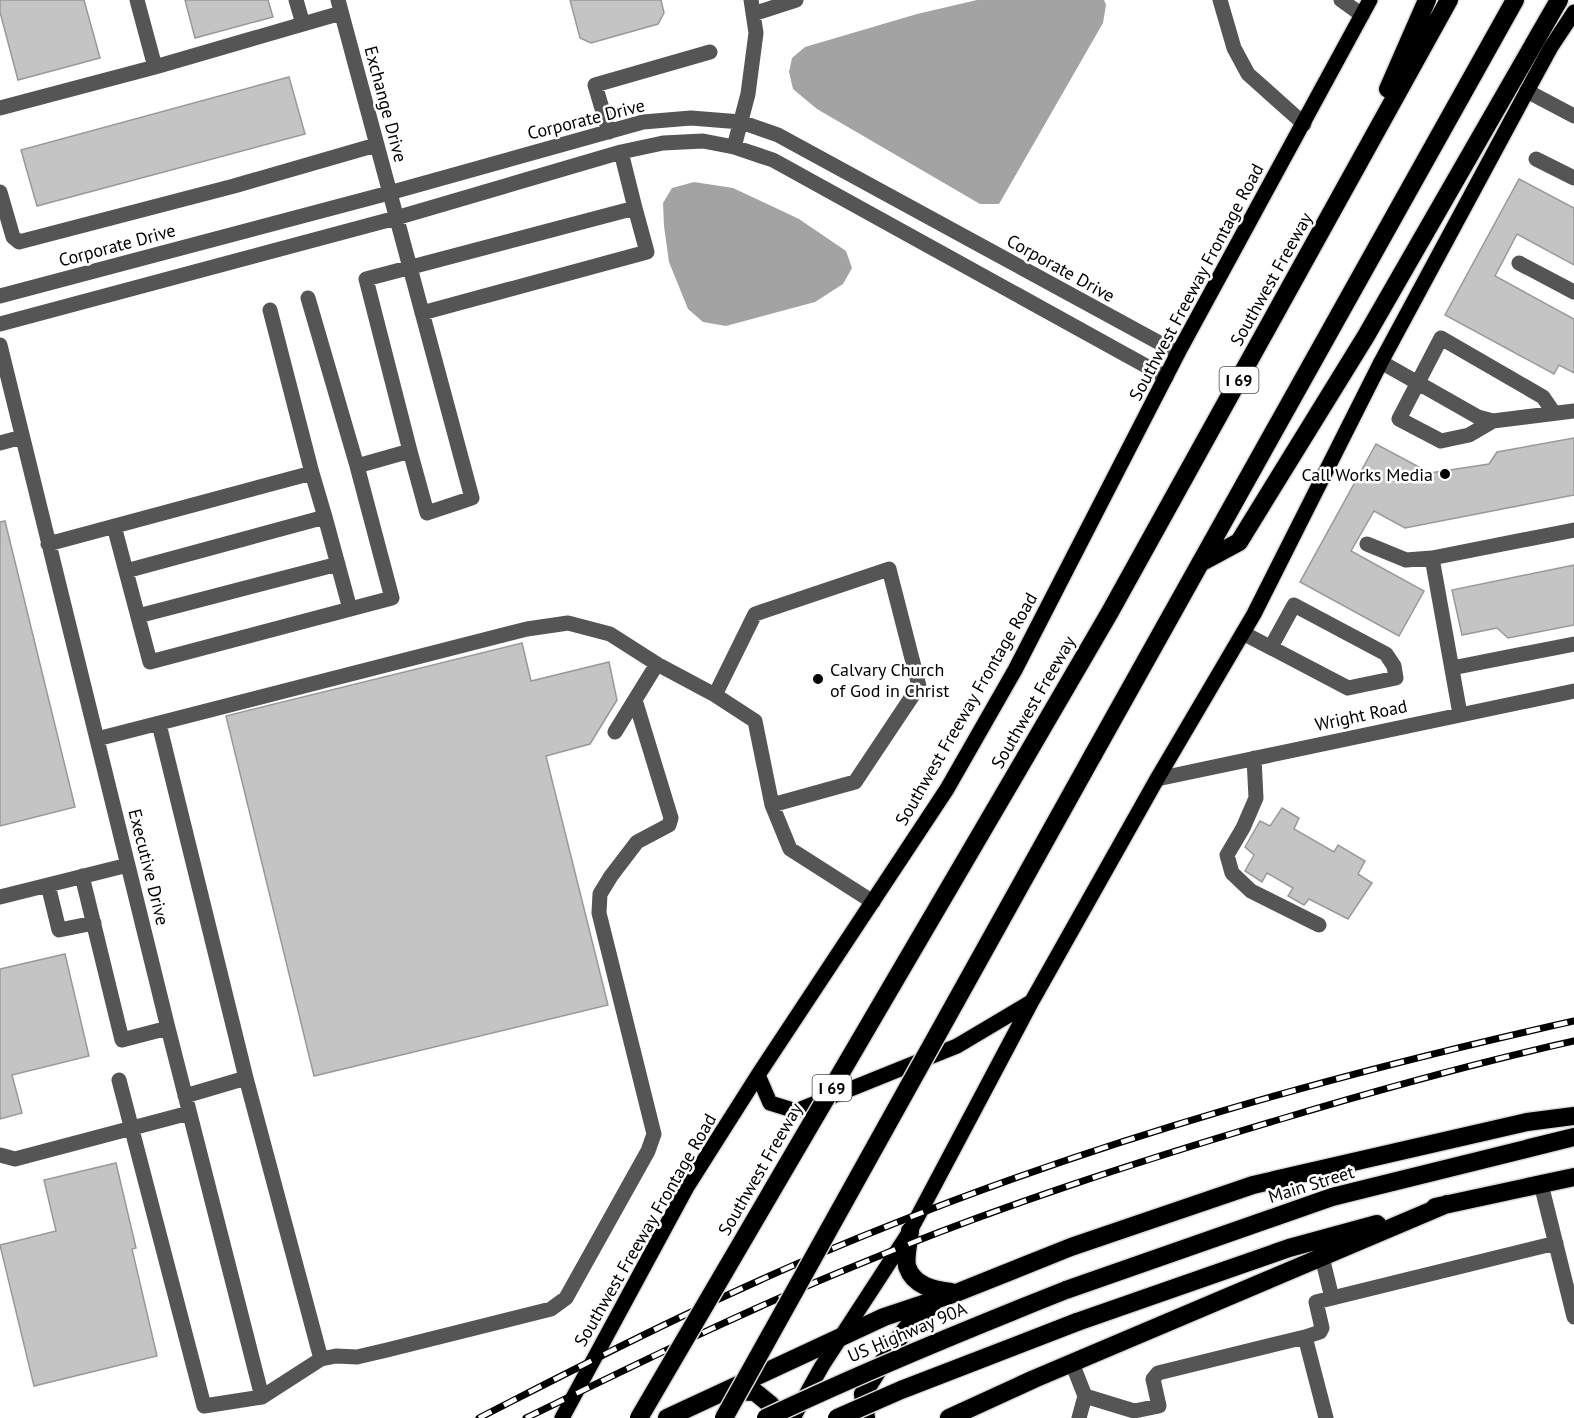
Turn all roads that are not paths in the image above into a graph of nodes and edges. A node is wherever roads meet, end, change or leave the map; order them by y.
1 (137, 0) edge
2 (297, 0) edge
3 (796, 0) edge
4 (1220, 0) edge
5 (1341, 0) edge
6 (1370, 0) edge
7 (1427, 0) edge
8 (1449, 0) edge
9 (1515, 0) edge
10 (1559, 0) edge
11 (339, 7) edge
12 (752, 7) edge
13 (1574, 12) edge
14 (1362, 15) junction
15 (303, 24) junction
16 (710, 52) dead end
17 (155, 67) junction
18 (1527, 91) junction
19 (0, 108) edge
20 (1574, 116) edge
21 (741, 122) junction
22 (1304, 124) junction
23 (609, 132) junction
24 (376, 145) junction
25 (734, 147) junction
26 (621, 152) junction
27 (1536, 159) dead end
28 (1574, 178) edge
29 (0, 192) edge
30 (389, 193) junction
31 (1342, 196) junction
32 (635, 208) junction
33 (396, 218) junction
34 (1519, 263) dead end
35 (409, 268) junction
36 (1574, 292) edge
37 (0, 296) edge
38 (308, 298) dead end
39 (270, 310) dead end
40 (422, 313) junction
41 (0, 324) edge
42 (0, 345) edge
43 (1178, 353) junction
44 (1381, 362) junction
45 (1166, 377) junction
46 (1418, 383) junction
47 (1574, 411) edge
48 (1554, 413) junction
49 (1493, 421) junction
50 (22, 437) junction
51 (0, 443) edge
52 (411, 451) junction
53 (357, 466) junction
54 (312, 472) junction
55 (325, 517) junction
56 (114, 526) junction
57 (1574, 530) edge
58 (48, 544) junction
59 (1367, 544) dead end
60 (1432, 558) junction
61 (1200, 563) junction
62 (338, 564) junction
63 (126, 571) junction
64 (350, 609) junction
65 (138, 616) junction
66 (1243, 633) junction
67 (1574, 644) edge
68 (1271, 647) junction
69 (657, 664) junction
70 (1452, 668) junction
71 (1574, 691) edge
72 (715, 695) junction
73 (635, 700) junction
74 (1460, 714) junction
75 (159, 724) junction
76 (615, 732) dead end
77 (98, 739) junction
78 (1254, 758) junction
79 (1157, 780) junction
80 (772, 805) junction
81 (128, 865) junction
82 (82, 876) junction
83 (48, 885) junction
84 (0, 897) edge
85 (873, 902) junction
86 (93, 923) junction
87 (1319, 925) dead end
88 (1032, 1001) junction
89 (168, 1028) junction
90 (758, 1075) junction
91 (246, 1078) junction
92 (119, 1080) dead end
93 (185, 1096) junction
94 (189, 1113) junction
95 (1574, 1116) edge
96 (133, 1128) junction
97 (1574, 1137) edge
98 (0, 1155) edge
99 (1574, 1177) edge
100 (1541, 1184) junction
101 (1447, 1204) junction
102 (910, 1232) junction
103 (1556, 1243) junction
104 (1322, 1257) junction
105 (1066, 1290) joint
106 (956, 1293) junction
107 (1332, 1298) junction
108 (1574, 1317) edge
109 (840, 1337) junction
110 (1305, 1337) junction
111 (321, 1359) junction
112 (1072, 1363) junction
113 (723, 1390) junction
114 (1085, 1396) junction
115 (262, 1397) junction
116 (1144, 1414) edge
117 (562, 1418) edge
118 (639, 1418) edge
119 (667, 1418) edge
120 (724, 1418) edge
121 (766, 1418) edge
122 (772, 1418) edge
123 (794, 1418) edge
124 (837, 1418) edge
125 (866, 1418) edge
126 (949, 1418) edge
127 (1079, 1418) edge
128 (1326, 1418) edge

1 - 17 street
2 - 15 street
3 - 12 street
4 - 22 street
5 - 14 street
6 - 14 main road, Southwest Freeway Frontage Road
7 - 31 highway
8 - 31 highway, Southwest Freeway / I 69
9 - 61 highway
10 - 61 highway
11 - 15 street
11 - 24 street, Exchange Drive
12 - 21 street
13 - 18 main road
14 - 22 main road, Southwest Freeway Frontage Road
15 - 17 street
16 - 23 street
17 - 19 street
18 - 20 street
18 - 44 main road
21 - 23 street, Corporate Drive
21 - 25 street
21 - 43 street, Corporate Drive
22 - 43 main road, Southwest Freeway Frontage Road
23 - 30 street, Corporate Drive
24 - 29 street
24 - 30 street, Exchange Drive
25 - 26 street
25 - 45 street
26 - 32 street
26 - 33 street
27 - 28 street
30 - 33 street, Exchange Drive
30 - 37 street, Corporate Drive
31 - 118 highway, Southwest Freeway / I 69, bridge
32 - 35 street
32 - 40 street
33 - 35 street, Exchange Drive
33 - 41 street
34 - 36 street
35 - 40 street, Exchange Drive
35 - 52 street
38 - 53 street
39 - 54 street
40 - 52 street, Exchange Drive
42 - 50 street, Executive Drive
43 - 45 main road, Southwest Freeway Frontage Road
44 - 46 street
44 - 66 main road
45 - 85 main road, Southwest Freeway Frontage Road
46 - 48 street
46 - 49 street
46 - 49 street
47 - 48 street
48 - 49 street
50 - 51 street
50 - 58 street, Executive Drive
52 - 53 street
53 - 64 street
54 - 55 street
54 - 56 street
55 - 62 street
55 - 63 street
56 - 58 street
56 - 63 street
57 - 60 street
58 - 77 street, Executive Drive
59 - 60 street
60 - 70 street
61 - 120 highway, bridge
62 - 64 street
62 - 65 street
63 - 65 street
64 - 65 street
66 - 68 street
66 - 79 main road
67 - 70 street
68 - 68 street
69 - 72 street
69 - 73 street
69 - 75 street
70 - 74 street
71 - 74 street, Wright Road
72 - 80 street
72 - 80 street
73 - 76 street
73 - 111 street
74 - 78 street, Wright Road
75 - 77 street
75 - 91 street
77 - 81 street, Executive Drive
78 - 79 street, Wright Road
78 - 87 street
79 - 88 main road
80 - 85 street
81 - 82 street
81 - 89 street, Executive Drive
82 - 83 street
82 - 86 street
83 - 84 street
83 - 86 street
85 - 90 main road, Southwest Freeway Frontage Road
86 - 89 street
88 - 90 main road
88 - 102 main road
89 - 93 street, Executive Drive
90 - 117 main road, Southwest Freeway Frontage Road
91 - 93 street
91 - 111 street
92 - 96 street
93 - 94 street, Executive Drive
94 - 96 street
94 - 115 street, Executive Drive
95 - 106 highway
96 - 98 street
96 - 115 street
97 - 105 highway, Main Street
99 - 100 highway
100 - 101 highway
100 - 103 street
101 - 104 highway
101 - 124 highway, bridge
102 - 106 highway
102 - 109 main road
103 - 107 street
103 - 108 street
104 - 107 street
104 - 112 highway
105 - 121 highway, US Highway 90A, bridge
106 - 109 highway
106 - 125 highway
107 - 110 street
109 - 113 highway
109 - 123 main road
110 - 116 street
110 - 128 street
111 - 115 street
112 - 114 street
112 - 126 highway
113 - 119 highway
113 - 122 highway
114 - 116 street
114 - 127 street

